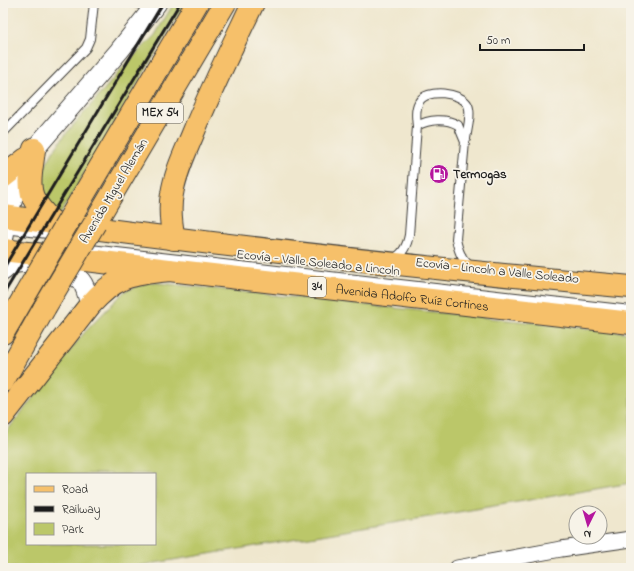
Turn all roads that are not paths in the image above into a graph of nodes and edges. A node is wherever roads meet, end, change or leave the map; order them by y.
1 (94, 3) edge
2 (197, 3) edge
3 (226, 3) edge
4 (253, 3) edge
5 (149, 5) edge
6 (417, 126) junction
7 (3, 133) edge
8 (465, 142) junction
9 (30, 154) junction
10 (3, 177) edge
11 (62, 220) junction
12 (93, 231) junction
13 (5, 233) edge
14 (174, 239) junction
15 (43, 244) dead end
16 (274, 259) dead end
17 (381, 262) junction
18 (169, 270) junction
19 (3, 271) edge
20 (482, 273) junction
21 (425, 275) dead end
22 (631, 286) edge
23 (90, 305) junction
24 (631, 310) edge
25 (631, 322) edge
26 (3, 333) edge
27 (3, 381) edge
28 (3, 416) edge
29 (631, 539) edge
30 (457, 568) edge

1 - 7 lane
2 - 11 main road, Avenida Miguel Alemán / MEX 54
3 - 12 main road, Avenida Miguel Alemán / MEX 54
4 - 14 main road
5 - 9 street
6 - 8 lane
6 - 8 lane
6 - 17 lane
8 - 20 lane
9 - 10 main road
9 - 11 main road
9 - 13 street
11 - 13 main road
11 - 14 main road
11 - 26 main road, Avenida Miguel Alemán / MEX 54, bridge
12 - 13 lane
12 - 27 main road, Avenida Miguel Alemán / MEX 54, bridge
13 - 18 main road, Avenida Adolfo Ruíz Cortines / 34
14 - 17 main road
15 - 24 lane, Ecovía - Valle Soleado a Lincoln
16 - 21 lane, Ecovía - Lincoln a Valle Soleado
17 - 20 main road
18 - 23 main road
18 - 25 main road, Avenida Adolfo Ruíz Cortines / 34
19 - 23 street
20 - 22 main road
23 - 28 main road
29 - 30 street

